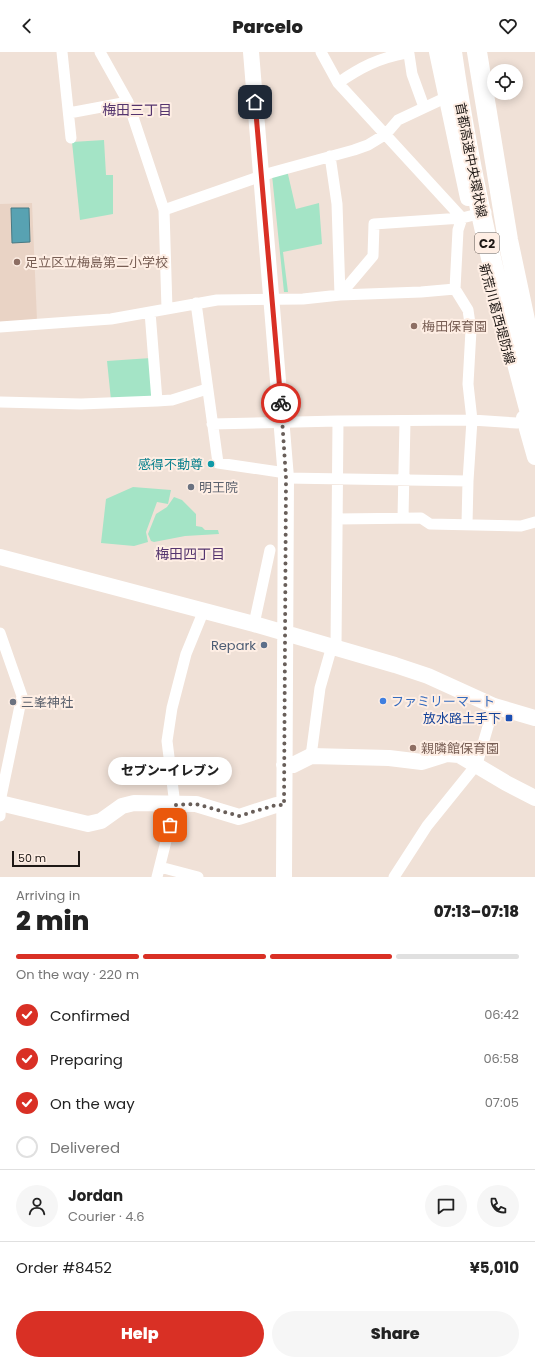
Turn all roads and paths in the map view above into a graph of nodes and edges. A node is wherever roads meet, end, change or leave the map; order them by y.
1 (62, 52) edge
2 (100, 52) edge
3 (251, 52) edge
4 (321, 52) edge
5 (478, 52) edge
6 (454, 54) edge
7 (338, 83) junction
8 (447, 97) junction
9 (128, 102) junction
10 (424, 107) junction
11 (69, 113) junction
12 (386, 134) junction
13 (71, 138) dead end
14 (330, 156) junction
15 (260, 176) junction
16 (164, 210) junction
17 (490, 211) junction
18 (467, 217) junction
19 (508, 240) junction
20 (455, 289) junction
21 (340, 295) junction
22 (272, 299) junction
23 (196, 303) junction
24 (167, 309) junction
25 (150, 312) junction
26 (0, 328) edge
27 (535, 367) edge
28 (207, 389) junction
29 (535, 393) edge
30 (157, 401) junction
31 (0, 402) edge
32 (472, 420) junction
33 (338, 421) junction
34 (405, 421) junction
35 (282, 422) junction
36 (212, 424) junction
37 (530, 426) edge
38 (535, 457) edge
39 (286, 475) junction
40 (338, 480) junction
41 (405, 480) junction
42 (468, 481) junction
43 (403, 518) junction
44 (337, 519) junction
45 (535, 522) edge
46 (467, 524) junction
47 (270, 550) dead end
48 (0, 557) edge
49 (204, 610) junction
50 (254, 624) junction
51 (286, 633) junction
52 (0, 634) edge
53 (334, 647) junction
54 (494, 706) junction
55 (535, 718) edge
56 (311, 756) junction
57 (477, 764) junction
58 (284, 765) junction
59 (535, 798) edge
60 (175, 805) junction
61 (284, 805) junction
62 (0, 807) edge
63 (159, 872) edge
64 (198, 877) edge
65 (284, 877) edge
66 (394, 877) edge

1 - 11 street
2 - 9 street
3 - 15 main road
4 - 7 street
5 - 19 highway, 首都高速中央環状線 / C2
6 - 8 main road, 新荒川葛西堤防線
6 - 17 main road, 新荒川葛西堤防線
6 - 19 highway
6 - 37 highway, 首都高速中央環状線 / C2
7 - 10 street
7 - 12 street
8 - 10 street
8 - 18 main road, 新荒川葛西堤防線
9 - 11 street
9 - 16 street
10 - 12 street
11 - 13 street
12 - 14 street
12 - 18 street
14 - 15 street
14 - 21 street
15 - 16 street
15 - 22 main road
16 - 24 street
17 - 18 street
17 - 29 main road, 新荒川葛西堤防線
18 - 20 street
18 - 21 street
18 - 37 main road, 新荒川葛西堤防線
19 - 27 highway, 首都高速中央環状線 / C2
20 - 21 street
20 - 32 street
21 - 22 street
22 - 23 street
22 - 35 main road
23 - 24 street
23 - 28 street
24 - 25 street
25 - 26 street
25 - 30 street
28 - 30 street
28 - 36 street
30 - 31 street
32 - 34 street
32 - 37 street
32 - 42 street
33 - 34 street
33 - 35 street
33 - 40 street
34 - 41 street
35 - 36 street
35 - 39 main road
36 - 39 street
37 - 38 main road, 新荒川葛西堤防線
39 - 40 street
39 - 51 main road
40 - 41 street
40 - 44 street
41 - 42 street
41 - 43 street
42 - 46 street
43 - 44 street
43 - 46 street
44 - 53 street
45 - 46 street
47 - 50 street
48 - 49 main road
49 - 50 main road
49 - 60 street
50 - 51 main road
51 - 53 main road
51 - 58 main road
52 - 62 street
53 - 54 main road
53 - 56 street
54 - 55 main road
54 - 57 street
56 - 57 main road
56 - 58 main road
57 - 59 main road
57 - 66 street
58 - 61 main road
60 - 61 main road
60 - 62 main road
60 - 63 street
61 - 65 main road
63 - 64 street

